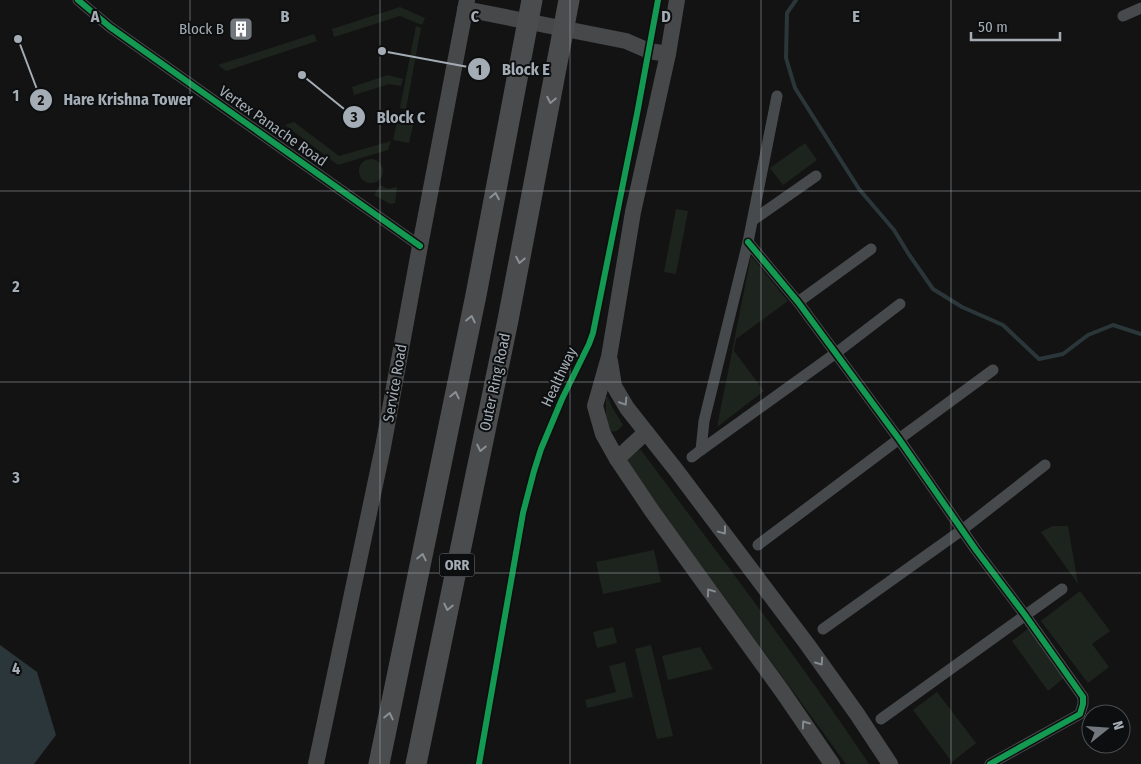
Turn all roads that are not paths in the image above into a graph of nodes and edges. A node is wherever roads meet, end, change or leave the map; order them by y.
1 (677, 0) edge
2 (81, 1) edge
3 (466, 5) edge
4 (531, 5) edge
5 (1141, 8) edge
6 (568, 9) edge
7 (1123, 16) dead end
8 (668, 54) junction
9 (777, 96) dead end
10 (816, 176) dead end
11 (753, 220) junction
12 (748, 242) junction
13 (420, 246) junction
14 (871, 249) dead end
15 (798, 302) junction
16 (900, 304) dead end
17 (836, 353) junction
18 (609, 357) junction
19 (993, 370) dead end
20 (646, 432) junction
21 (898, 439) junction
22 (617, 459) junction
23 (1045, 465) dead end
24 (962, 530) junction
25 (758, 545) dead end
26 (1062, 589) dead end
27 (1025, 615) junction
28 (823, 629) dead end
29 (881, 719) dead end
30 (316, 764) edge
31 (379, 764) edge
32 (416, 764) edge
33 (832, 764) edge
34 (890, 764) edge
35 (990, 764) edge

1 - 8 main road
2 - 13 street, Vertex Panache Road
3 - 8 main road
3 - 13 main road, Service Road
31 -> 4 highway, ORR
5 - 7 street
6 -> 32 highway, Outer Ring Road / ORR
8 - 18 main road
9 - 11 street
10 - 11 street
11 - 12 street
12 - 15 street
12 - 17 street
13 - 30 main road, Service Road
14 - 15 street
15 - 17 street
16 - 17 street
17 - 21 street
18 -> 20 main road
18 - 22 main road
19 - 21 street
20 - 22 main road
20 -> 34 main road
21 - 24 street
21 - 25 street
33 -> 22 main road
23 - 24 street
24 - 27 street
24 - 28 street
26 - 27 street
27 - 29 street
27 - 35 street

